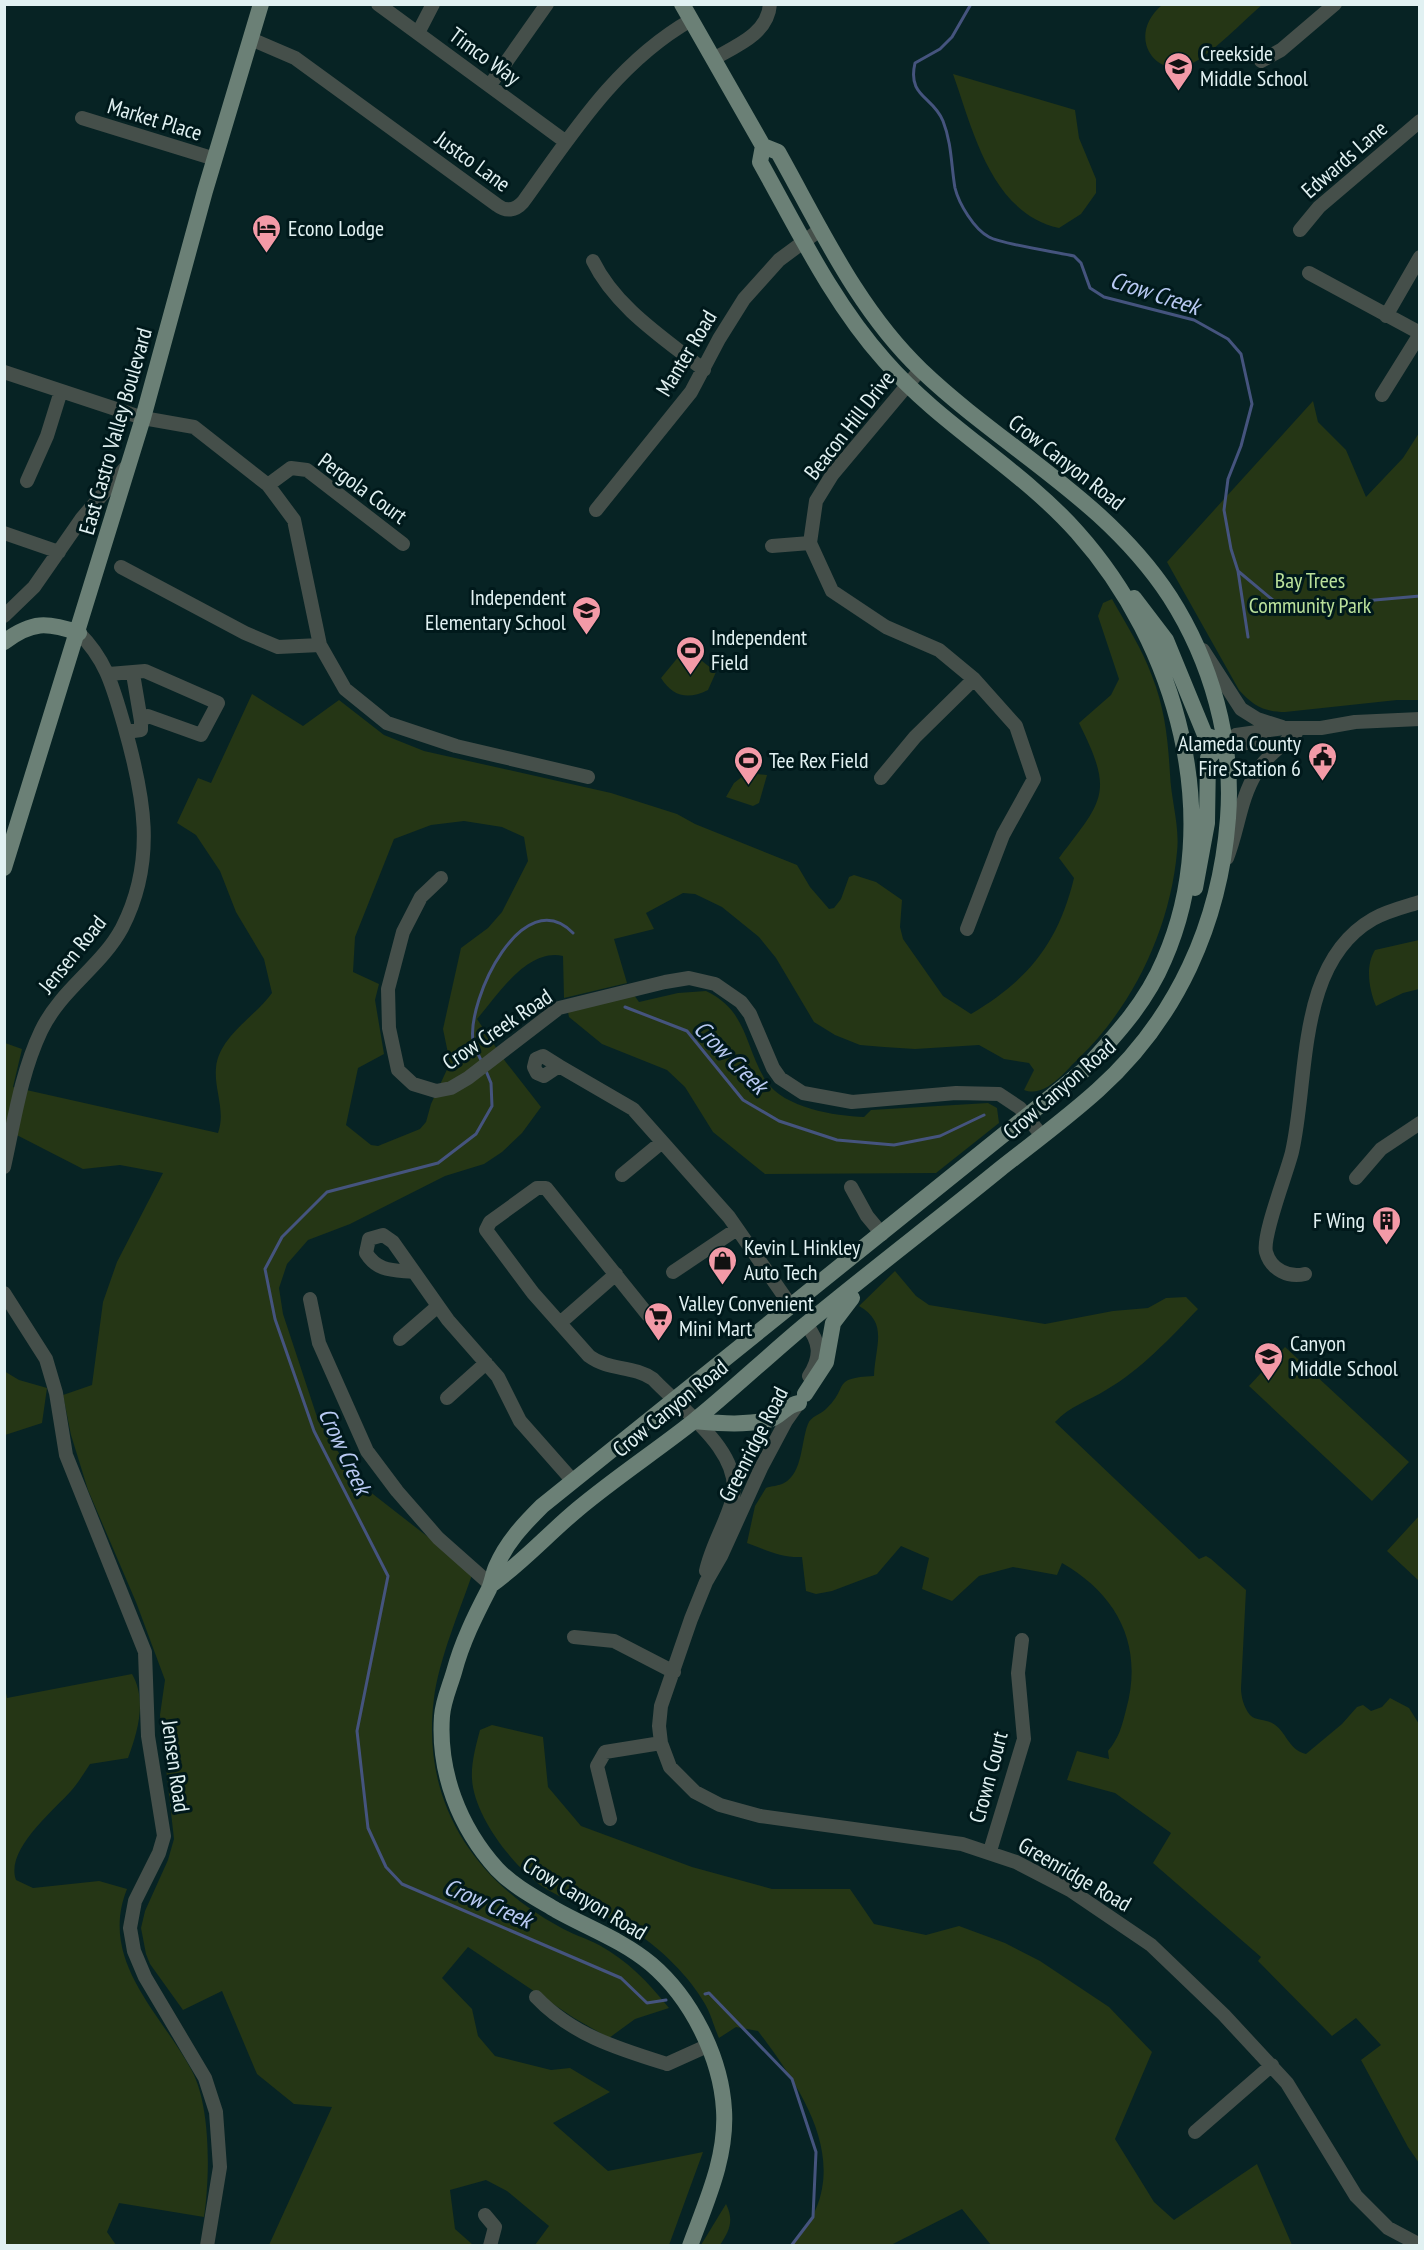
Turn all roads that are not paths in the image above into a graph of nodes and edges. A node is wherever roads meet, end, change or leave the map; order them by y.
1 (261, 4) edge
2 (378, 4) edge
3 (433, 4) edge
4 (548, 4) edge
5 (682, 4) edge
6 (771, 4) edge
7 (1335, 4) edge
8 (691, 20) junction
9 (418, 33) junction
10 (251, 39) junction
11 (713, 59) junction
12 (1262, 61) dead end
13 (490, 85) junction
14 (82, 118) dead end
15 (1419, 121) edge
16 (566, 142) junction
17 (763, 146) junction
18 (215, 159) junction
19 (821, 229) junction
20 (1300, 230) dead end
21 (804, 240) junction
22 (1419, 257) edge
23 (593, 261) dead end
24 (1309, 273) dead end
25 (1386, 316) junction
26 (1419, 333) edge
27 (704, 370) junction
28 (921, 370) junction
29 (4, 372) edge
30 (907, 384) junction
31 (61, 391) junction
32 (1382, 395) dead end
33 (143, 418) junction
34 (130, 463) junction
35 (27, 481) dead end
36 (268, 485) junction
37 (596, 510) dead end
38 (4, 534) edge
39 (810, 543) junction
40 (403, 544) dead end
41 (772, 546) dead end
42 (59, 552) junction
43 (121, 567) dead end
44 (1113, 575) junction
45 (4, 616) edge
46 (1183, 618) junction
47 (79, 633) junction
48 (4, 642) edge
49 (320, 645) junction
50 (109, 674) junction
51 (133, 674) junction
52 (974, 679) junction
53 (1419, 719) edge
54 (141, 721) junction
55 (1296, 730) junction
56 (126, 732) junction
57 (1224, 742) junction
58 (588, 777) dead end
59 (881, 778) dead end
60 (1224, 866) junction
61 (4, 868) edge
62 (441, 878) dead end
63 (1419, 902) edge
64 (1177, 925) junction
65 (967, 929) dead end
66 (560, 1066) dead end
67 (1027, 1117) junction
68 (1419, 1123) edge
69 (1042, 1136) junction
70 (662, 1142) junction
71 (4, 1167) edge
72 (621, 1175) dead end
73 (1356, 1178) dead end
74 (851, 1187) dead end
75 (737, 1229) junction
76 (882, 1234) junction
77 (880, 1265) junction
78 (413, 1272) dead end
79 (673, 1272) dead end
80 (616, 1274) junction
81 (1305, 1274) dead end
82 (4, 1293) edge
83 (310, 1299) dead end
84 (438, 1306) junction
85 (791, 1306) junction
86 (648, 1315) dead end
87 (560, 1323) junction
88 (806, 1324) junction
89 (400, 1339) dead end
90 (486, 1363) junction
91 (447, 1398) dead end
92 (802, 1399) junction
93 (673, 1401) junction
94 (694, 1421) junction
95 (637, 1464) junction
96 (573, 1480) junction
97 (524, 1557) junction
98 (706, 1582) junction
99 (491, 1585) junction
100 (574, 1637) dead end
101 (1022, 1640) dead end
102 (674, 1672) junction
103 (661, 1743) junction
104 (610, 1819) dead end
105 (990, 1851) junction
106 (536, 1997) dead end
107 (707, 2046) junction
108 (1272, 2065) junction
109 (1195, 2133) dead end
110 (485, 2215) dead end
111 (1419, 2245) edge
112 (207, 2246) edge
113 (490, 2246) edge
114 (690, 2246) edge

1 - 10 main road, East Castro Valley Boulevard
2 - 9 street, Timco Way
3 - 9 street
4 - 13 street
5 - 8 main road, Crow Canyon Road
6 - 11 street
7 - 12 street
8 - 11 main road, Crow Canyon Road
8 - 16 street, Justco Lane
9 - 13 street, Timco Way
10 - 16 street, Justco Lane
10 - 18 main road, East Castro Valley Boulevard
11 - 17 main road, Crow Canyon Road
13 - 16 street, Timco Way
14 - 18 street, Market Place
15 - 20 street, Edwards Lane
17 - 19 main road, Crow Canyon Road
17 - 21 main road, Crow Canyon Road
18 - 33 main road, East Castro Valley Boulevard
19 - 21 street, Manter Road
19 - 28 main road, Crow Canyon Road
21 - 27 street, Manter Road
21 - 30 main road, Crow Canyon Road
22 - 25 street
23 - 27 street
24 - 25 street
25 - 26 street
26 - 32 street
27 - 37 street, Manter Road
28 - 30 street, Beacon Hill Drive
28 - 46 main road, Crow Canyon Road
29 - 31 street
30 - 39 street, Beacon Hill Drive
30 - 44 main road, Crow Canyon Road
31 - 33 street
31 - 35 street
33 - 34 main road, East Castro Valley Boulevard
33 - 36 street
34 - 42 street
34 - 47 main road, East Castro Valley Boulevard
36 - 40 street, Pergola Court
36 - 49 street
38 - 42 street
39 - 41 street
39 - 52 street
42 - 45 street
43 - 49 street
44 - 57 main road
44 - 64 main road, Crow Canyon Road
46 - 55 street
46 - 57 main road, Crow Canyon Road
47 - 48 main road
47 - 50 street, Jensen Road
47 - 61 main road, East Castro Valley Boulevard
49 - 58 street
50 - 51 street
50 - 56 street, Jensen Road
51 - 54 street
51 - 54 street
52 - 59 street
52 - 65 street
53 - 55 street
54 - 56 street
55 - 57 street
55 - 60 street
56 - 71 street, Jensen Road
57 - 60 main road, Crow Canyon Road
57 - 64 main road
60 - 69 main road, Crow Canyon Road
62 - 67 street, Crow Creek Road
63 - 81 street
64 - 67 main road, Crow Canyon Road
66 - 70 street
67 - 69 street, Crow Creek Road
67 - 76 main road, Crow Canyon Road
68 - 73 street
69 - 77 main road, Crow Canyon Road
70 - 72 street
70 - 75 street
74 - 76 street
75 - 79 street
75 - 85 street
76 - 85 main road, Crow Canyon Road
77 - 88 main road, Crow Canyon Road
77 - 92 main road
78 - 84 street
80 - 86 street
80 - 87 street
80 - 87 street, Greenridge Road
82 - 112 street, Jensen Road
83 - 99 street
84 - 89 street
84 - 90 street
85 - 88 main road
85 - 93 main road, Crow Canyon Road
87 - 93 street, Greenridge Road
88 - 92 street, Greenridge Road
88 - 94 main road, Crow Canyon Road
90 - 91 street
90 - 96 street
92 - 94 main road
92 - 98 street, Greenridge Road
93 - 94 street, Greenridge Road
93 - 96 main road, Crow Canyon Road
94 - 95 main road, Crow Canyon Road
94 - 98 street, Greenridge Road
95 - 96 main road
95 - 97 main road, Crow Canyon Road
96 - 97 main road
96 - 99 main road, Crow Canyon Road
97 - 99 main road, Crow Canyon Road
98 - 102 street, Greenridge Road
99 - 107 main road, Crow Canyon Road
100 - 102 street
101 - 105 street, Crown Court
102 - 103 street, Greenridge Road
103 - 104 street
103 - 105 street, Greenridge Road
105 - 108 street, Greenridge Road
106 - 107 street
107 - 114 main road, Crow Canyon Road
108 - 109 street
108 - 111 street, Greenridge Road
110 - 113 street

